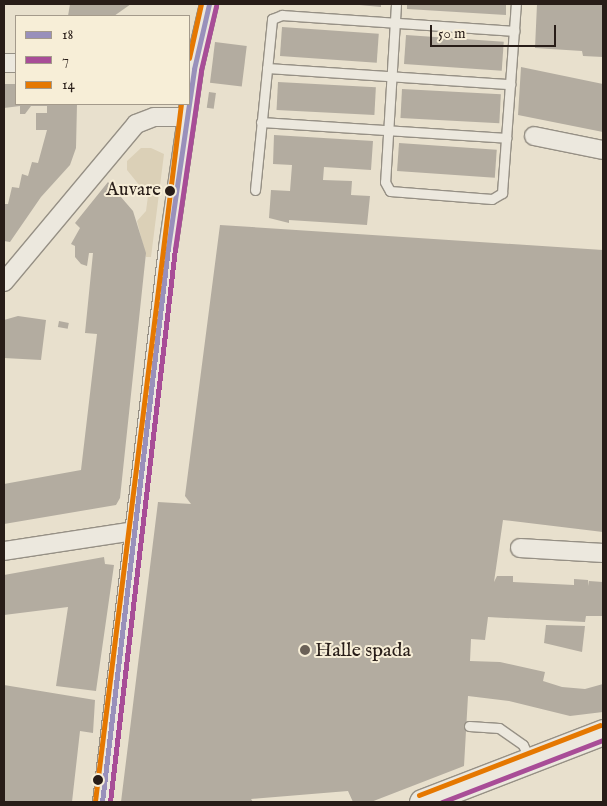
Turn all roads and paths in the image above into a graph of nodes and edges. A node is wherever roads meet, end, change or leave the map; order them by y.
1 (209, 4) edge
2 (396, 4) edge
3 (516, 4) edge
4 (395, 22) junction
5 (514, 31) junction
6 (267, 68) junction
7 (191, 69) edge
8 (391, 76) junction
9 (510, 84) junction
10 (190, 85) edge
11 (189, 105) edge
12 (188, 117) junction
13 (261, 122) junction
14 (387, 130) junction
15 (534, 136) dead end
16 (506, 138) junction
17 (603, 150) edge
18 (255, 190) dead end
19 (4, 282) edge
20 (134, 531) junction
21 (520, 548) dead end
22 (4, 551) edge
23 (603, 554) edge
24 (469, 726) dead end
25 (603, 732) edge
26 (530, 761) junction
27 (102, 802) edge
28 (422, 802) edge

1 - 7 street
2 - 4 lane
3 - 5 lane
4 - 5 lane
4 - 6 lane
4 - 8 lane
5 - 9 lane
6 - 8 lane
6 - 13 lane
7 - 10 street
8 - 9 lane
8 - 14 lane
9 - 16 lane
11 - 12 street
12 - 19 street
12 - 20 street
13 - 14 lane
13 - 18 lane
14 - 16 lane
14 - 16 lane
15 - 17 street
20 - 22 street
20 - 27 street
21 - 23 street
24 - 26 lane
25 - 26 street
26 - 28 street

